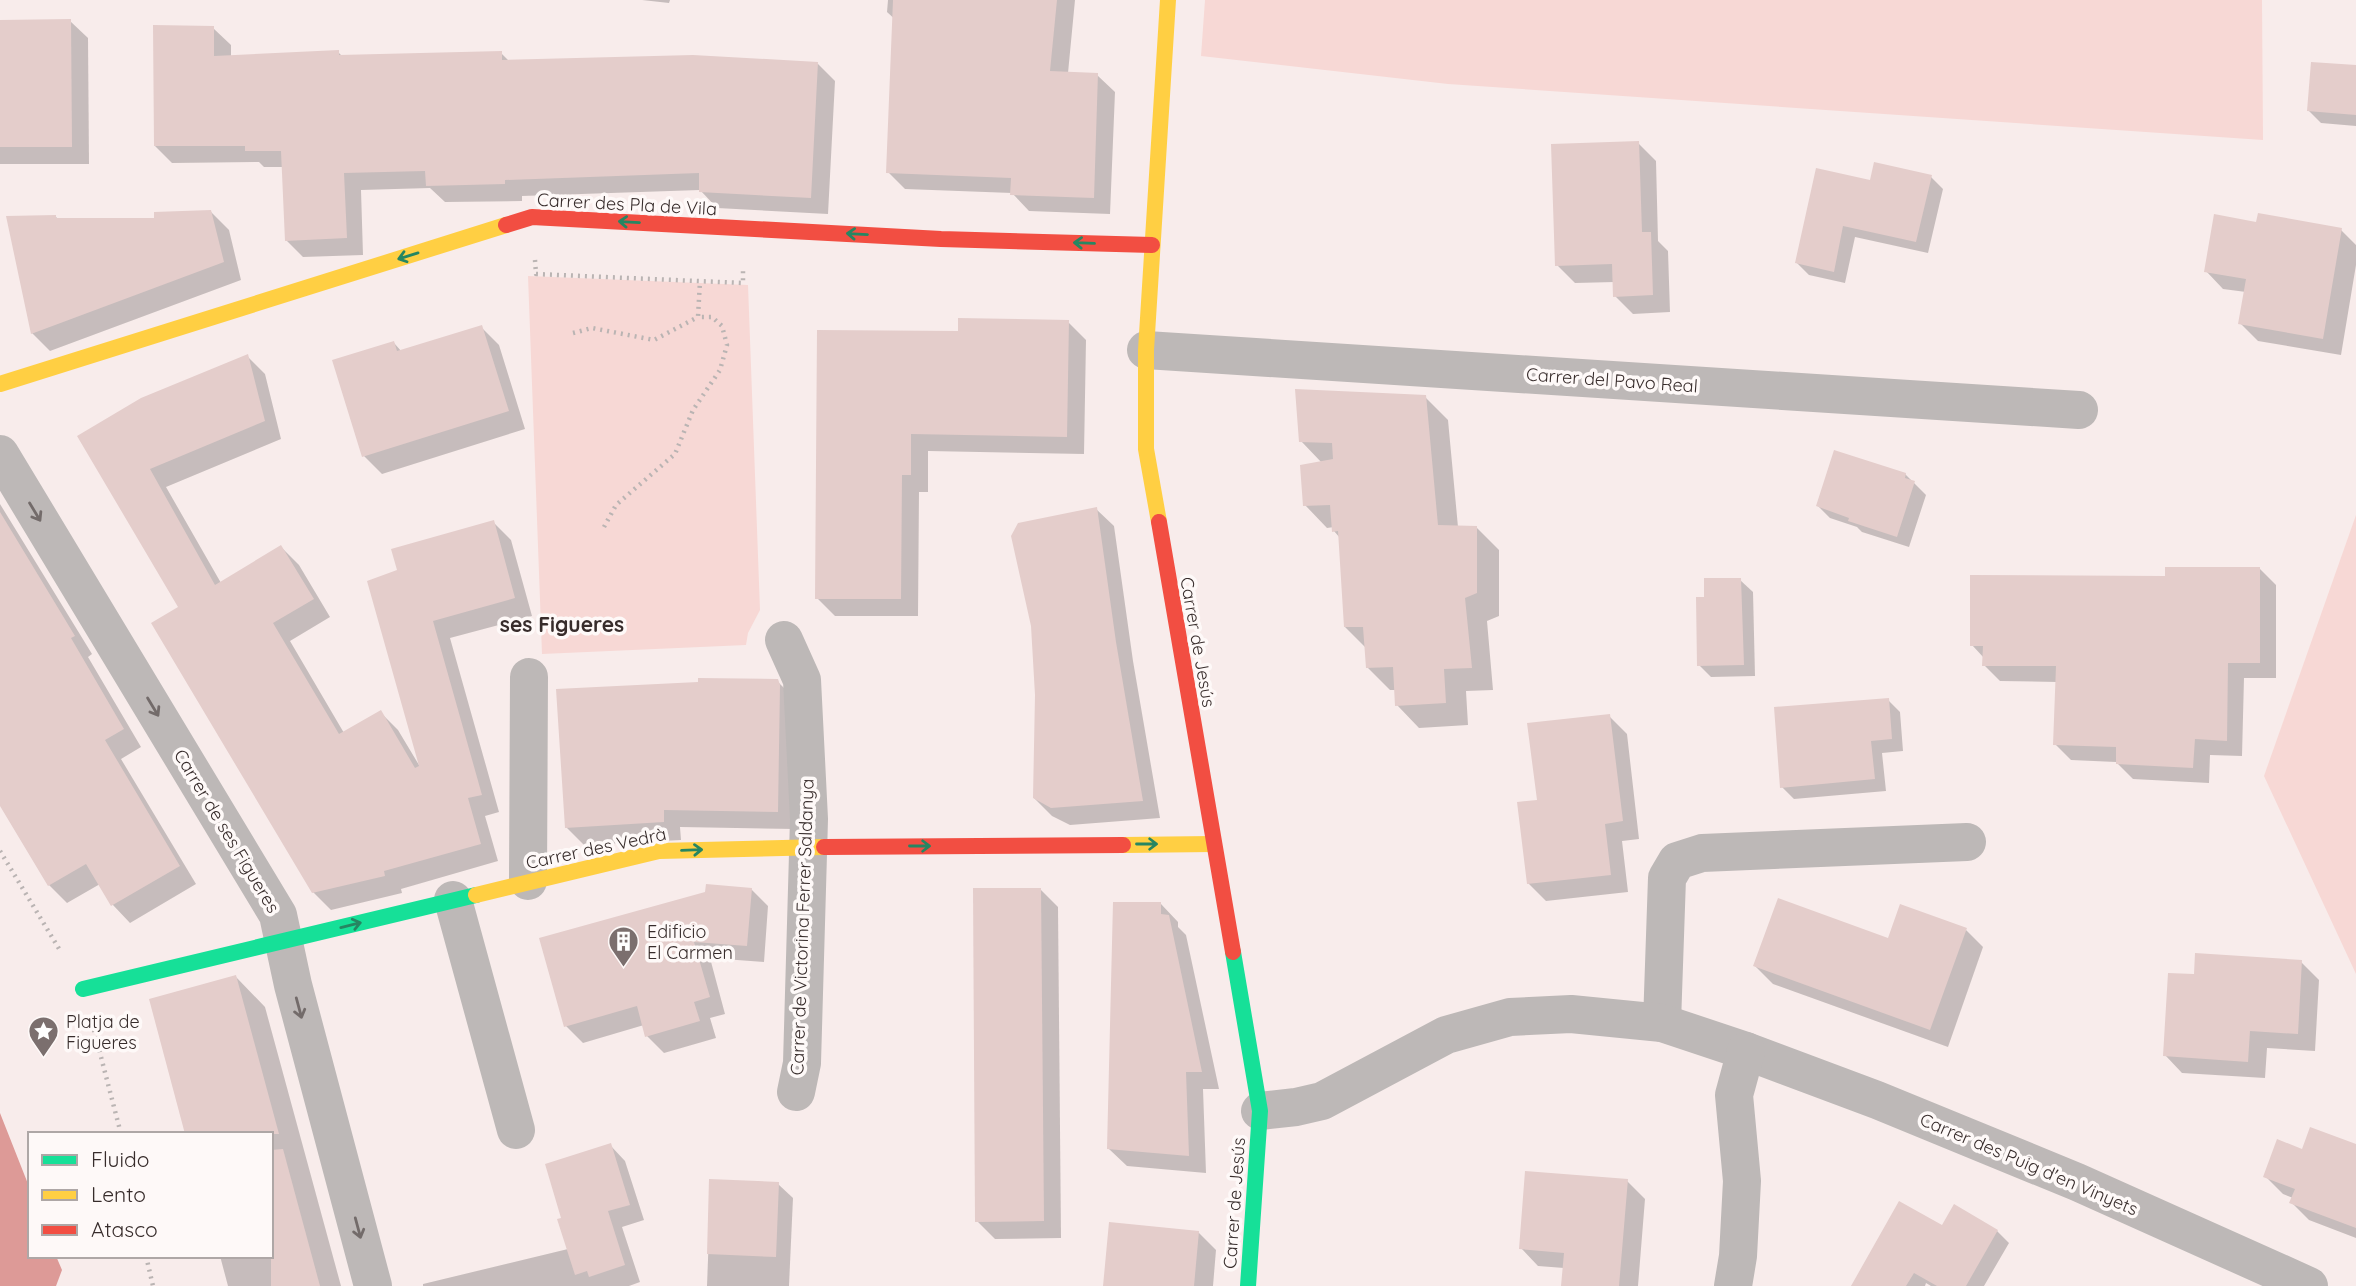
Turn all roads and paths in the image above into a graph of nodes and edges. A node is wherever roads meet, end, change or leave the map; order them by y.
1 (1168, 0) edge
2 (1152, 245) junction
3 (700, 281) dead end
4 (698, 317) junction
5 (573, 333) dead end
6 (1146, 349) junction
7 (0, 384) edge
8 (2079, 410) dead end
9 (0, 454) edge
10 (604, 527) dead end
11 (784, 640) dead end
12 (529, 677) dead end
13 (1967, 842) dead end
14 (1213, 844) junction
15 (807, 847) junction
16 (527, 881) junction
17 (453, 900) junction
18 (285, 942) junction
19 (83, 989) dead end
20 (1662, 1023) junction
21 (1746, 1051) junction
22 (796, 1092) dead end
23 (1260, 1111) junction
24 (516, 1130) dead end
25 (146, 1258) edge
26 (153, 1286) edge
27 (373, 1286) edge
28 (1248, 1286) edge
29 (1734, 1286) edge
30 (2309, 1286) edge

1 - 2 street, Carrer de Jesús
2 - 6 street, Carrer de Jesús
2 -> 7 street, Carrer des Pla de Vila
3 - 4 path
4 - 5 path
4 - 10 path
6 - 8 street, Carrer del Pavo Real
6 - 14 street, Carrer de Jesús
9 -> 18 street, Carrer de ses Figueres
11 - 15 street, Carrer de Victorina Ferrer Saldanya
12 - 16 street
13 - 20 street
15 -> 14 street, Carrer des Vedrà
14 - 23 street, Carrer de Jesús
16 -> 15 street, Carrer des Vedrà
15 - 22 street, Carrer de Victorina Ferrer Saldanya
16 - 17 street, Carrer des Vedrà
18 -> 17 street, Carrer des Vedrà
17 - 24 street
18 - 19 street, Carrer des Vedrà
18 -> 27 street, Carrer de ses Figueres
20 - 21 street, Carrer des Puig d'en Vinyets
20 - 23 street, Carrer des Puig d'en Vinyets
21 - 29 street
21 - 30 street, Carrer des Puig d'en Vinyets
23 - 28 street, Carrer de Jesús
25 - 26 path

